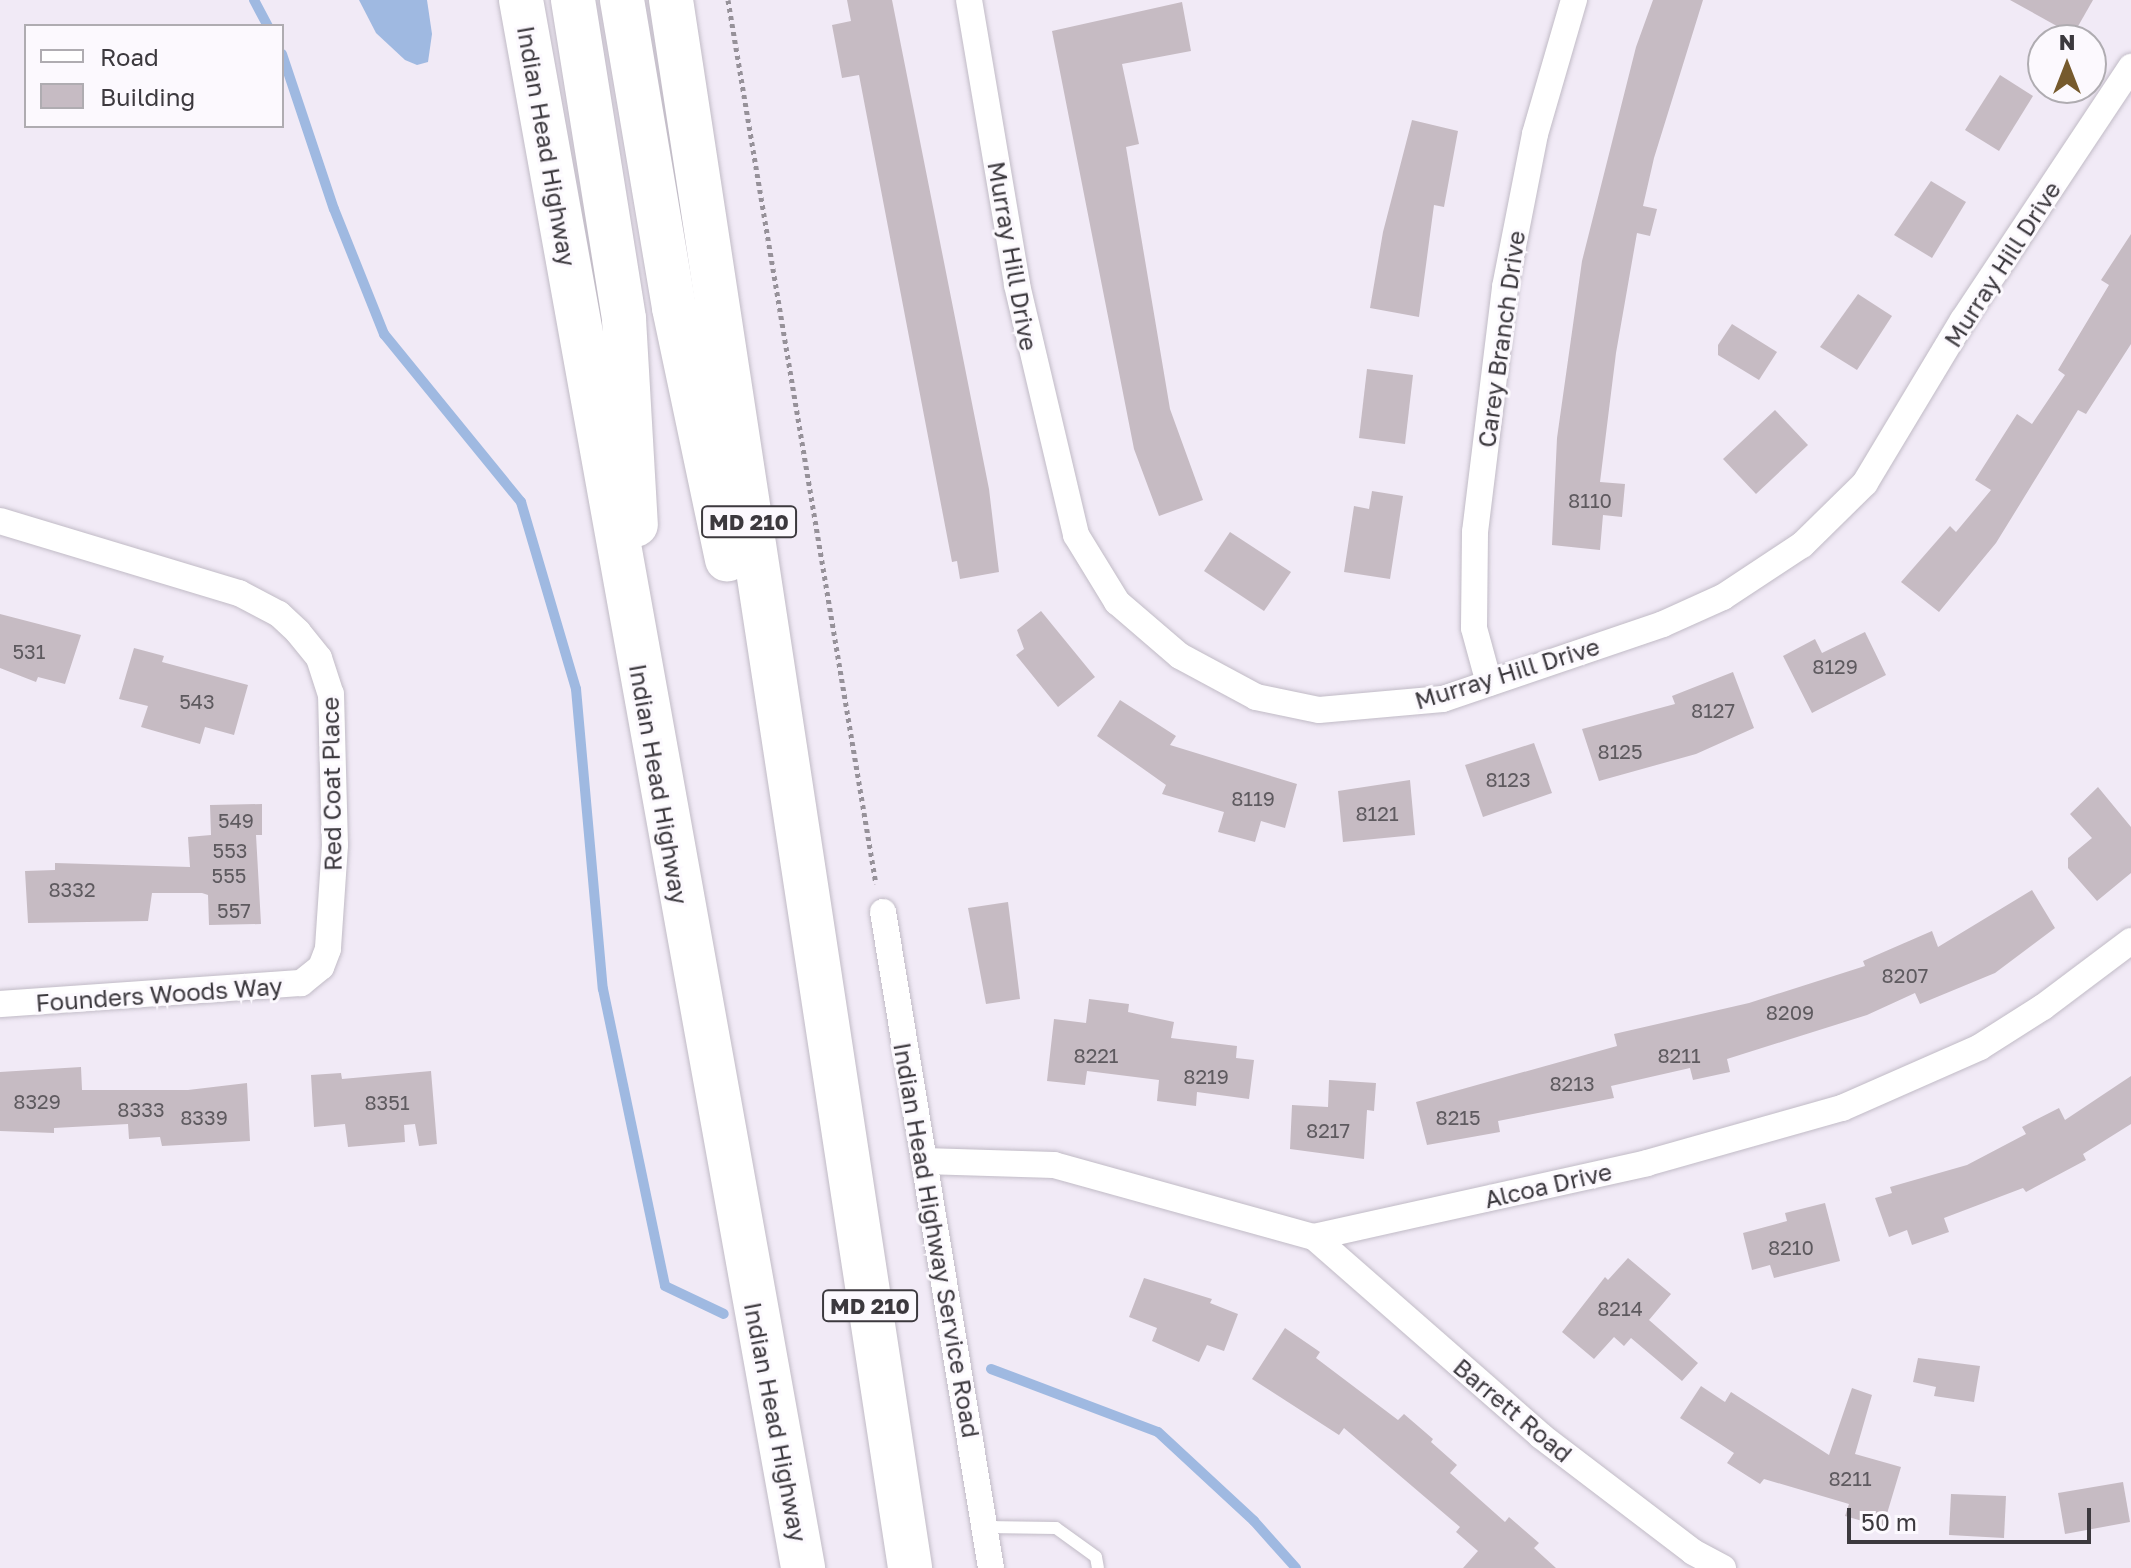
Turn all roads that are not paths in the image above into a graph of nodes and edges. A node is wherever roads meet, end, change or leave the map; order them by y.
1 (521, 0) edge
2 (573, 0) edge
3 (622, 0) edge
4 (671, 0) edge
5 (969, 0) edge
6 (1574, 0) edge
7 (2131, 67) edge
8 (0, 521) edge
9 (640, 676) junction
10 (1489, 683) junction
11 (883, 912) road end
12 (2131, 941) edge
13 (314, 974) joint
14 (0, 1004) edge
15 (827, 1043) junction
16 (924, 1161) junction
17 (1314, 1237) junction
18 (985, 1527) junction
19 (803, 1568) edge
20 (910, 1568) edge
21 (991, 1568) edge
22 (1098, 1568) edge
23 (1723, 1568) edge

1 - 9 highway, Indian Head Highway
2 - 9 highway
3 - 15 highway
4 - 15 highway, MD 210
5 - 10 street, Murray Hill Drive
6 - 10 street, Carey Branch Drive
7 - 10 street, Murray Hill Drive
8 - 13 street, Red Coat Place
9 - 19 highway, Indian Head Highway
11 - 16 street, Indian Head Highway Service Road
12 - 17 street, Alcoa Drive
13 - 14 street, Founders Woods Way
15 - 20 highway, MD 210
16 - 17 street, Alcoa Drive
16 - 18 street, Indian Head Highway Service Road
17 - 23 street, Barrett Road
18 - 21 street, Indian Head Highway Service Road
18 - 22 lane

